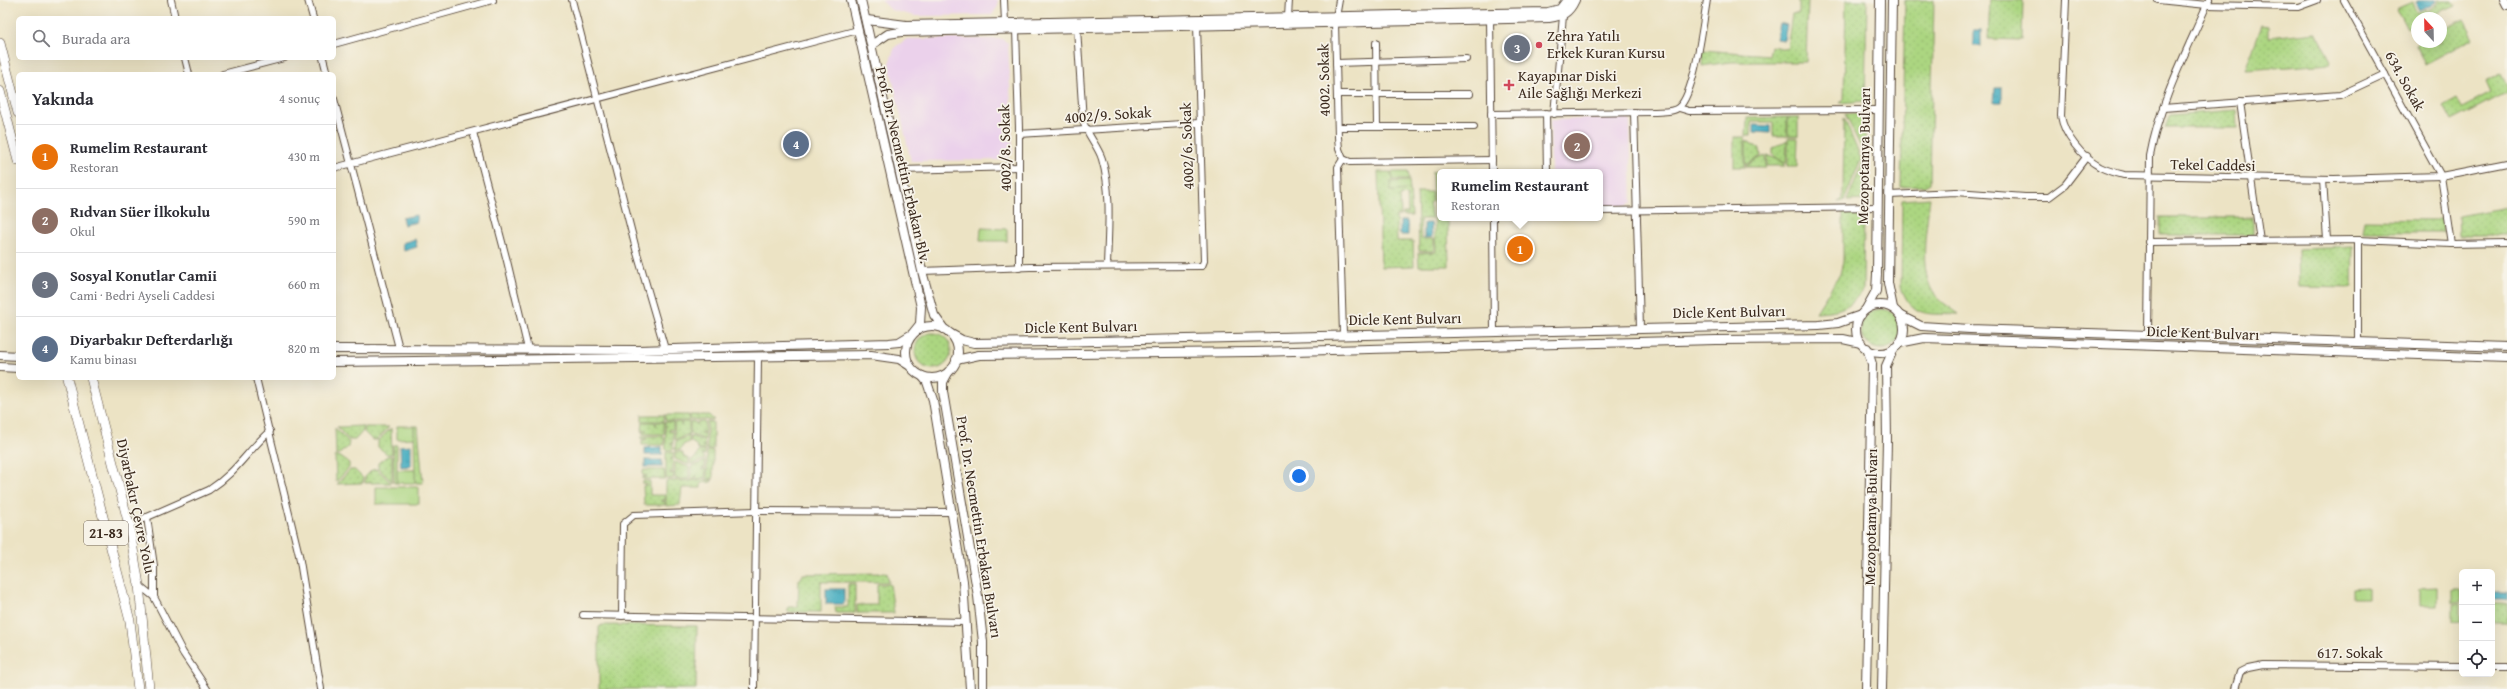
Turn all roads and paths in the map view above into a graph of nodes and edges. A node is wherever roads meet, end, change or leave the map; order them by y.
1 (171, 0) edge
2 (308, 0) edge
3 (493, 0) edge
4 (572, 0) edge
5 (851, 0) edge
6 (861, 0) edge
7 (1004, 0) edge
8 (1290, 0) edge
9 (1339, 0) edge
10 (1567, 0) edge
11 (1575, 0) edge
12 (1707, 0) edge
13 (1880, 0) edge
14 (1892, 0) edge
15 (2066, 0) edge
16 (2158, 0) edge
17 (2317, 0) edge
18 (2344, 0) edge
19 (2504, 0) edge
20 (2208, 3) edge
21 (2507, 6) edge
22 (175, 16) edge
23 (312, 16) edge
24 (1563, 16) junction
25 (1288, 17) junction
26 (1490, 18) junction
27 (1336, 19) junction
28 (866, 20) junction
29 (1005, 23) junction
30 (1197, 25) junction
31 (1077, 28) junction
32 (1016, 29) junction
33 (858, 30) junction
34 (0, 43) edge
35 (336, 43) edge
36 (1376, 43) dead end
37 (873, 44) junction
38 (1466, 59) dead end
39 (186, 60) edge
40 (276, 60) edge
41 (324, 60) edge
42 (1376, 62) junction
43 (1336, 63) junction
44 (188, 72) edge
45 (231, 72) edge
46 (326, 72) edge
47 (2385, 74) junction
48 (0, 91) edge
49 (1337, 94) junction
50 (1377, 94) junction
51 (1470, 94) dead end
52 (597, 100) junction
53 (2240, 102) junction
54 (16, 105) edge
55 (336, 107) edge
56 (1679, 108) junction
57 (2163, 108) junction
58 (1879, 110) junction
59 (1634, 112) junction
60 (1546, 113) junction
61 (1491, 114) junction
62 (1554, 114) junction
63 (1199, 124) junction
64 (1338, 127) junction
65 (1377, 127) junction
66 (1474, 127) dead end
67 (1086, 130) junction
68 (473, 132) junction
69 (1019, 134) junction
70 (16, 152) edge
71 (2087, 156) junction
72 (1343, 159) junction
73 (1492, 160) junction
74 (351, 163) junction
75 (2507, 163) edge
76 (336, 167) edge
77 (1019, 167) junction
78 (1492, 169) edge
79 (1547, 169) edge
80 (900, 170) junction
81 (2441, 176) junction
82 (2150, 177) junction
83 (2251, 178) junction
84 (2323, 179) junction
85 (1890, 195) junction
86 (1878, 207) junction
87 (1636, 210) junction
88 (1603, 211) edge
89 (1493, 221) edge
90 (2327, 240) junction
91 (2358, 240) junction
92 (2260, 241) junction
93 (2148, 242) junction
94 (2507, 243) edge
95 (2451, 244) junction
96 (1108, 266) junction
97 (1019, 268) junction
98 (922, 272) junction
99 (1893, 308) junction
100 (1864, 312) junction
101 (1901, 316) junction
102 (1640, 328) junction
103 (948, 331) junction
104 (1494, 331) junction
105 (912, 334) junction
106 (1343, 334) junction
107 (2148, 335) junction
108 (2358, 343) junction
109 (1864, 345) junction
110 (1897, 346) junction
111 (2507, 347) edge
112 (399, 348) junction
113 (336, 349) edge
114 (528, 349) junction
115 (664, 349) junction
116 (0, 355) edge
117 (16, 356) edge
118 (758, 357) junction
119 (2507, 358) edge
120 (956, 360) junction
121 (336, 362) edge
122 (910, 366) junction
123 (0, 368) edge
124 (16, 368) edge
125 (949, 371) junction
126 (922, 376) junction
127 (68, 380) edge
128 (92, 380) edge
129 (257, 380) edge
130 (270, 431) junction
131 (756, 511) junction
132 (951, 512) junction
133 (147, 517) junction
134 (129, 525) junction
135 (139, 585) junction
136 (154, 597) junction
137 (583, 615) dead end
138 (622, 616) junction
139 (754, 618) junction
140 (966, 622) junction
141 (2459, 667) edge
142 (2495, 667) edge
143 (2507, 667) edge
144 (138, 689) edge
145 (150, 689) edge
146 (207, 689) edge
147 (321, 689) edge
148 (754, 689) edge
149 (970, 689) edge
150 (983, 689) edge
151 (1866, 689) edge
152 (1882, 689) edge
153 (2235, 689) edge

1 - 22 street
2 - 23 street
3 - 35 street
4 - 52 street
5 - 33 main road, Prof. Dr. Necmettin Erbakan Blv.
6 - 28 main road, Prof. Dr. Necmettin Erbakan Blv.
7 - 29 street
8 - 25 street
9 - 27 street, 4002. Sokak
10 - 27 main road
11 - 24 main road
12 - 56 street
13 - 58 main road, Mezopotamya Bulvarı
14 - 85 main road, Mezopotamya Bulvarı
15 - 71 street, Tekel Caddesi
16 - 20 street
17 - 20 street
18 - 47 street, 634. Sokak
19 - 21 main road
20 - 57 street
24 - 26 main road
24 - 62 street
25 - 27 main road
25 - 29 main road
26 - 27 main road
26 - 61 street
27 - 30 main road
27 - 43 street, 4002. Sokak
28 - 29 main road
28 - 37 main road, Prof. Dr. Necmettin Erbakan Blv.
30 - 31 main road
30 - 63 street, 4002/6. Sokak
31 - 32 main road
31 - 67 street
32 - 37 main road
32 - 69 street, 4002/8. Sokak
33 - 52 street
33 - 105 main road, Prof. Dr. Necmettin Erbakan Blv.
34 - 54 highway
36 - 42 street
37 - 80 main road, Prof. Dr. Necmettin Erbakan Blv.
38 - 42 street
39 - 44 street
40 - 45 street
41 - 46 street
42 - 43 street
42 - 50 street
43 - 49 street, 4002. Sokak
47 - 53 street
47 - 81 street, 634. Sokak
48 - 70 highway
49 - 50 street
49 - 64 street, 4002. Sokak
50 - 51 street
50 - 65 street
52 - 68 street
52 - 115 street
53 - 57 street
53 - 83 street
55 - 74 street
56 - 58 street
56 - 59 street
57 - 82 street
58 - 86 main road, Mezopotamya Bulvarı
59 - 62 street
59 - 87 street
60 - 61 street
60 - 62 street
60 - 79 street
61 - 73 street
63 - 67 street, 4002/9. Sokak
63 - 96 street, 4002/6. Sokak
64 - 65 street
64 - 72 street, 4002. Sokak
65 - 66 street
67 - 69 street, 4002/9. Sokak
67 - 96 street
68 - 74 street
68 - 114 street
69 - 77 street, 4002/8. Sokak
71 - 82 street, Tekel Caddesi
71 - 85 street
72 - 73 street
72 - 106 street
73 - 78 street
74 - 76 street
74 - 112 street
75 - 81 street, Tekel Caddesi
77 - 80 street
77 - 97 street, 4002/8. Sokak
80 - 98 main road, Prof. Dr. Necmettin Erbakan Blv.
81 - 84 street, Tekel Caddesi
81 - 95 street
82 - 83 street, Tekel Caddesi
82 - 93 street
83 - 84 street, Tekel Caddesi
83 - 92 street
84 - 90 street
85 - 99 main road, Mezopotamya Bulvarı
86 - 87 street
86 - 100 main road, Mezopotamya Bulvarı
87 - 88 street
87 - 102 street
89 - 104 street
90 - 91 street
90 - 92 street
91 - 95 street
91 - 108 street
92 - 93 street
93 - 107 street
94 - 95 street
96 - 97 street
97 - 98 street
98 - 103 main road, Prof. Dr. Necmettin Erbakan Blv.
99 - 100 main road
99 - 101 main road
100 - 102 main road, Dicle Kent Bulvarı
100 - 109 main road
101 - 107 main road, Dicle Kent Bulvarı
101 - 110 main road
102 - 104 main road, Dicle Kent Bulvarı
103 - 105 main road
103 - 106 main road, Dicle Kent Bulvarı
103 - 120 main road
104 - 106 main road, Dicle Kent Bulvarı
105 - 115 main road
105 - 122 main road
107 - 108 main road, Dicle Kent Bulvarı
108 - 111 main road, Dicle Kent Bulvarı
109 - 110 main road
109 - 120 main road, Dicle Kent Bulvarı
109 - 151 main road, Mezopotamya Bulvarı
110 - 119 main road, Dicle Kent Bulvarı
110 - 152 main road, Mezopotamya Bulvarı
112 - 113 main road
112 - 114 main road
114 - 115 main road
116 - 117 main road
118 - 121 main road
118 - 122 main road
118 - 131 street
120 - 125 main road
122 - 126 main road
123 - 124 main road
125 - 126 main road
125 - 150 main road, Prof. Dr. Necmettin Erbakan Bulvarı
126 - 132 main road, Prof. Dr. Necmettin Erbakan Bulvarı
127 - 144 highway, Diyarbakır Çevre Yolu / 21-83
128 - 134 highway, Diyarbakır Çevre Yolu / 21-83
129 - 130 street
130 - 133 street
130 - 147 street
131 - 132 street
131 - 138 street
131 - 139 street
132 - 140 main road, Prof. Dr. Necmettin Erbakan Bulvarı
133 - 134 street
133 - 136 street
134 - 135 highway, Diyarbakır Çevre Yolu / 21-83
135 - 136 street
135 - 145 highway, Diyarbakır Çevre Yolu / 21-83
136 - 146 street
137 - 138 street
138 - 139 street
139 - 140 street
139 - 148 street
140 - 149 main road, Prof. Dr. Necmettin Erbakan Bulvarı
141 - 153 street, 617. Sokak
142 - 143 street

